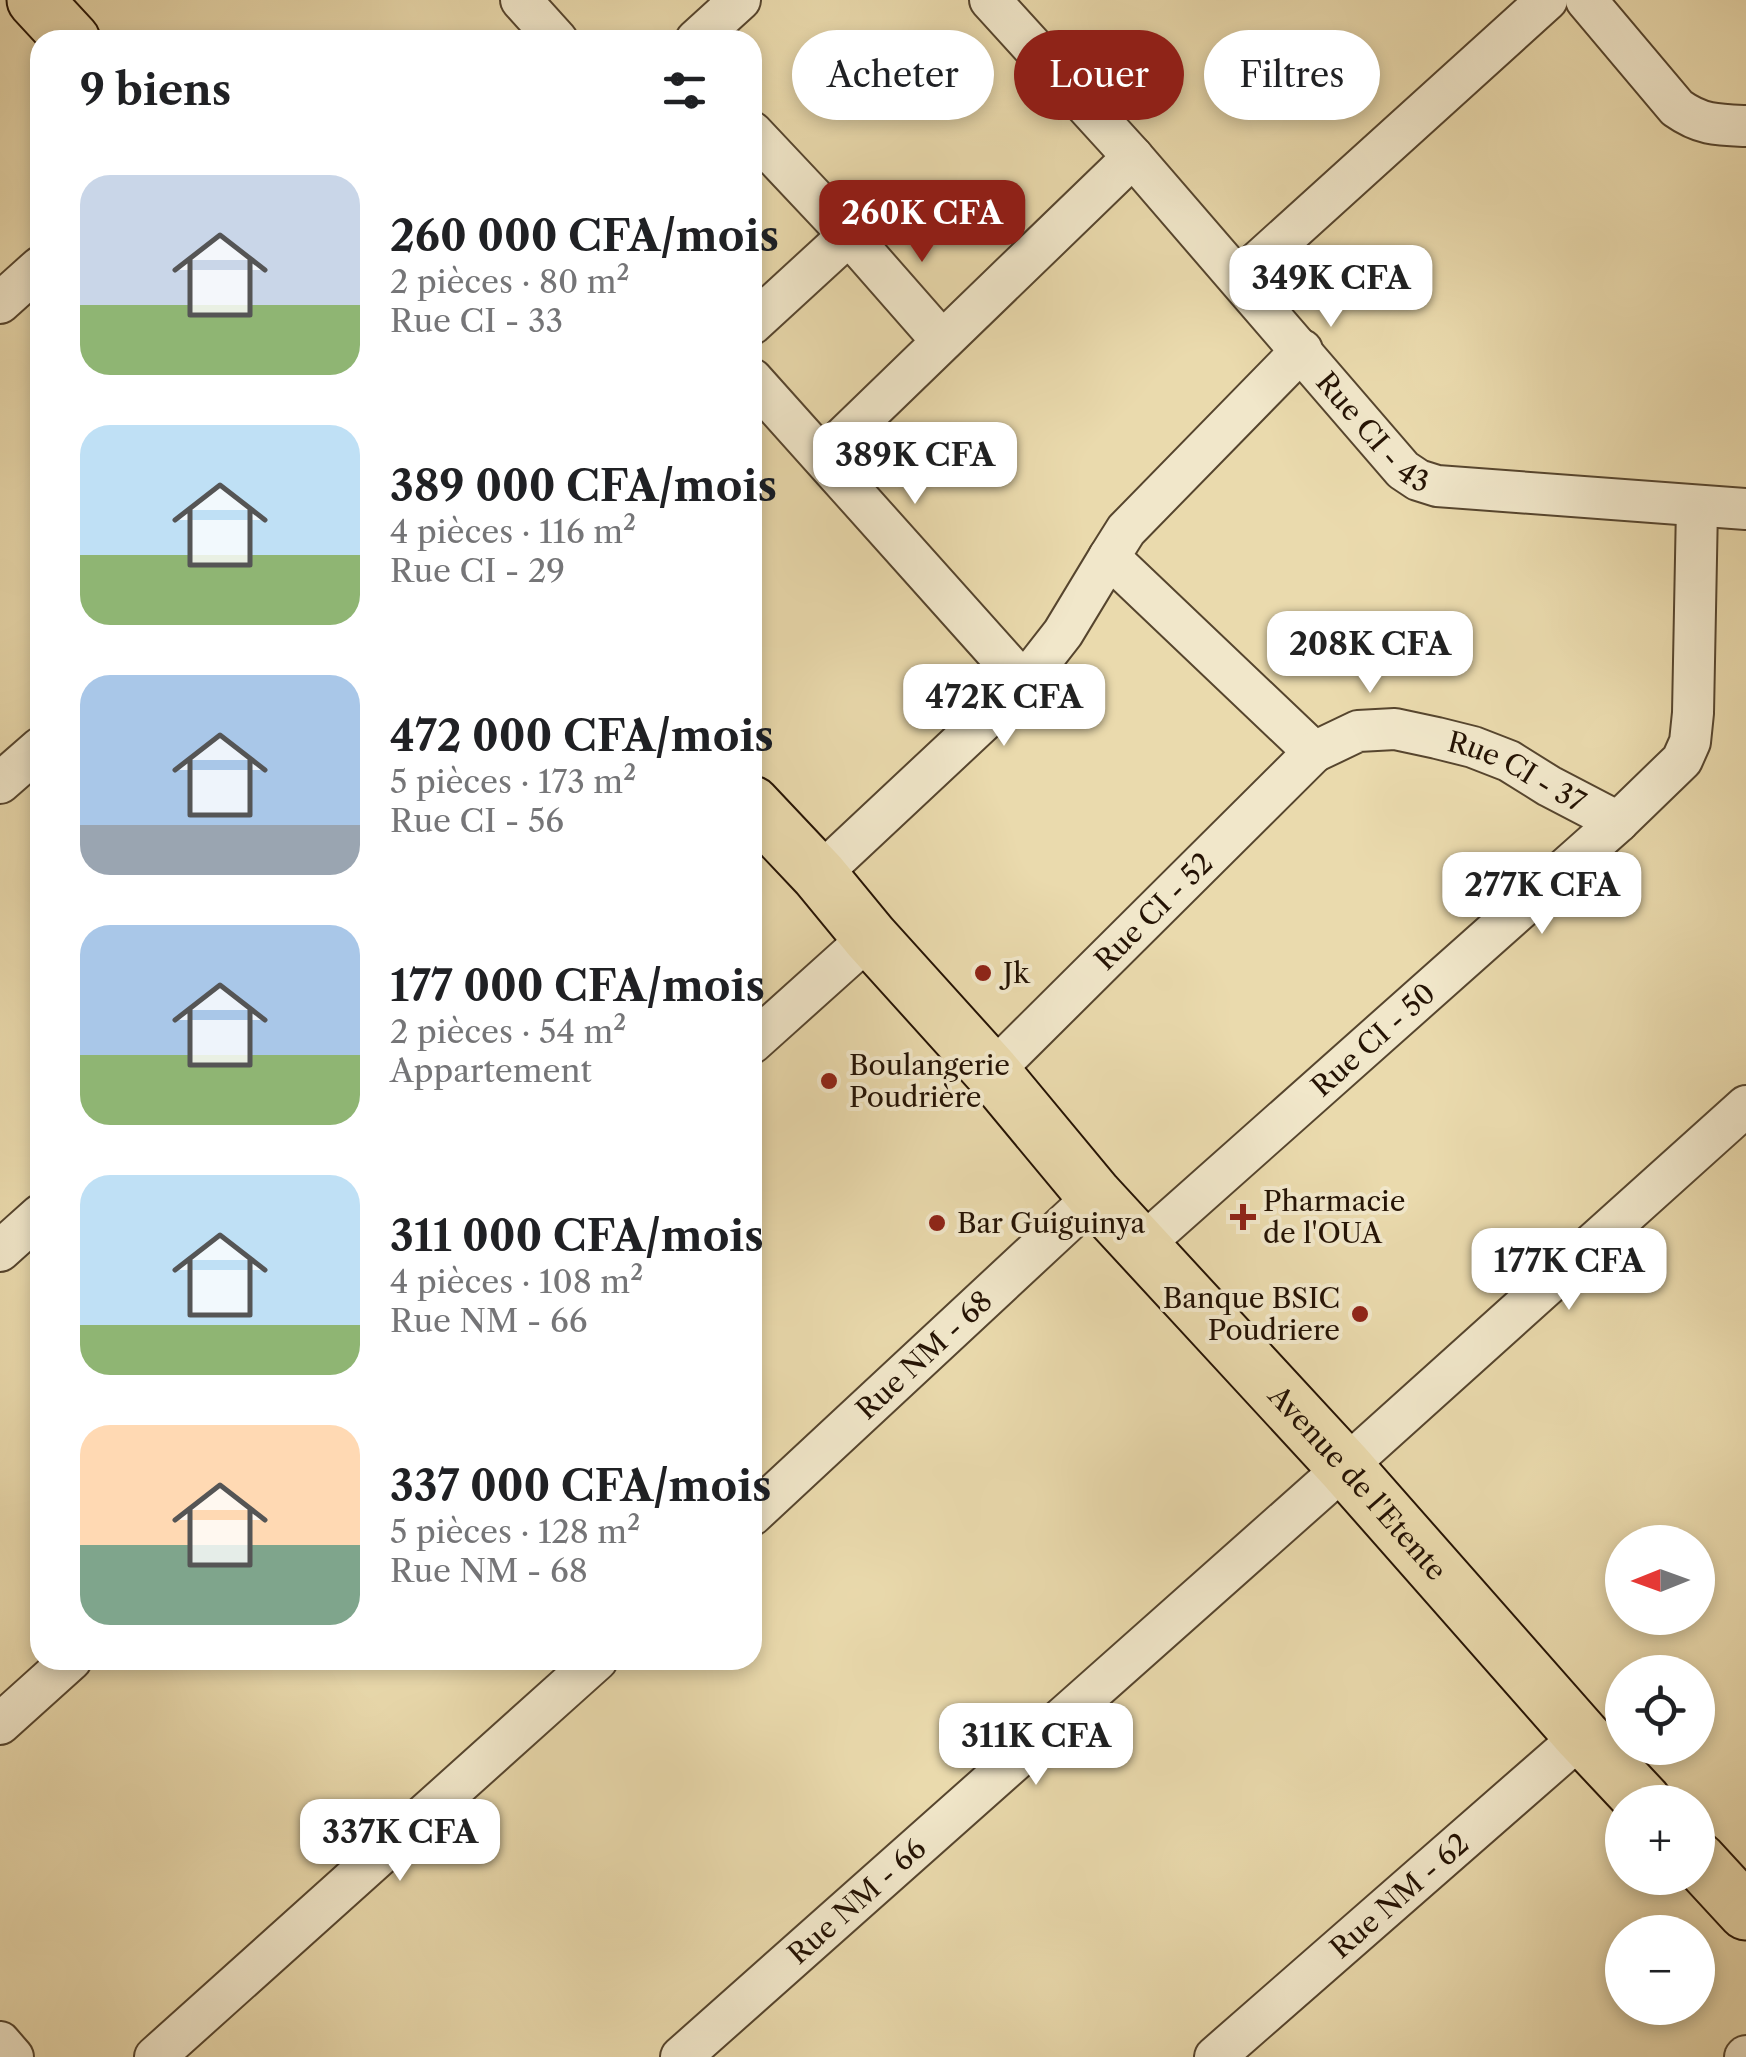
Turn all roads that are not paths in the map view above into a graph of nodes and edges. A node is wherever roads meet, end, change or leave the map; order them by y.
1 (35, 0) edge
2 (520, 0) edge
3 (740, 0) edge
4 (990, 0) edge
5 (1546, 0) edge
6 (1586, 0) edge
7 (63, 30) edge
8 (547, 30) edge
9 (707, 30) edge
10 (1746, 126) edge
11 (762, 143) edge
12 (1133, 156) junction
13 (849, 236) junction
14 (30, 276) edge
15 (1238, 279) junction
16 (0, 304) edge
17 (762, 315) edge
18 (942, 342) junction
19 (1302, 350) junction
20 (762, 389) edge
21 (823, 457) junction
22 (1698, 507) junction
23 (1746, 510) edge
24 (1117, 543) junction
25 (1024, 682) junction
26 (1314, 752) junction
27 (30, 757) edge
28 (0, 784) edge
29 (762, 815) edge
30 (1618, 822) junction
31 (819, 875) junction
32 (870, 937) junction
33 (762, 1034) edge
34 (992, 1072) junction
35 (1746, 1106) edge
36 (1095, 1196) junction
37 (30, 1223) edge
38 (1140, 1246) junction
39 (0, 1250) edge
40 (1345, 1467) junction
41 (762, 1507) edge
42 (60, 1670) edge
43 (586, 1670) edge
44 (0, 1724) edge
45 (1582, 1736) junction
46 (1628, 1785) edge
47 (1715, 1878) edge
48 (1746, 1912) edge
49 (0, 2042) edge
50 (13, 2057) edge
51 (155, 2057) edge
52 (680, 2057) edge
53 (1215, 2057) edge

1 - 7 main road
2 - 8 street
3 - 9 street
4 - 12 street, Rue CI - 43
5 - 15 street
6 - 10 street
11 - 13 street
12 - 15 street, Rue CI - 43
12 - 18 street
13 - 17 street
13 - 18 street
14 - 16 street
15 - 19 street, Rue CI - 43
18 - 21 street
19 - 22 street, Rue CI - 43
19 - 24 street
20 - 21 street
21 - 25 street
22 - 23 street, Rue CI - 43
22 - 30 street, Rue CI - 50
24 - 25 street
24 - 26 street
25 - 31 street
26 - 30 street, Rue CI - 37
26 - 34 street, Rue CI - 52
27 - 28 street
29 - 31 main road, Avenue de l'Etente
30 - 38 street, Rue CI - 50
31 - 32 main road, Avenue de l'Etente
32 - 33 street
32 - 34 main road, Avenue de l'Etente
34 - 36 main road, Avenue de l'Etente
35 - 40 street, Rue NM - 66
36 - 38 main road, Avenue de l'Etente
36 - 41 street, Rue NM - 68
37 - 39 street
38 - 40 main road, Avenue de l'Etente
40 - 45 main road, Avenue de l'Etente
40 - 52 street, Rue NM - 66
42 - 44 street
43 - 51 street
45 - 46 main road, Avenue de l'Etente
45 - 53 street, Rue NM - 62
47 - 48 main road
49 - 50 street

